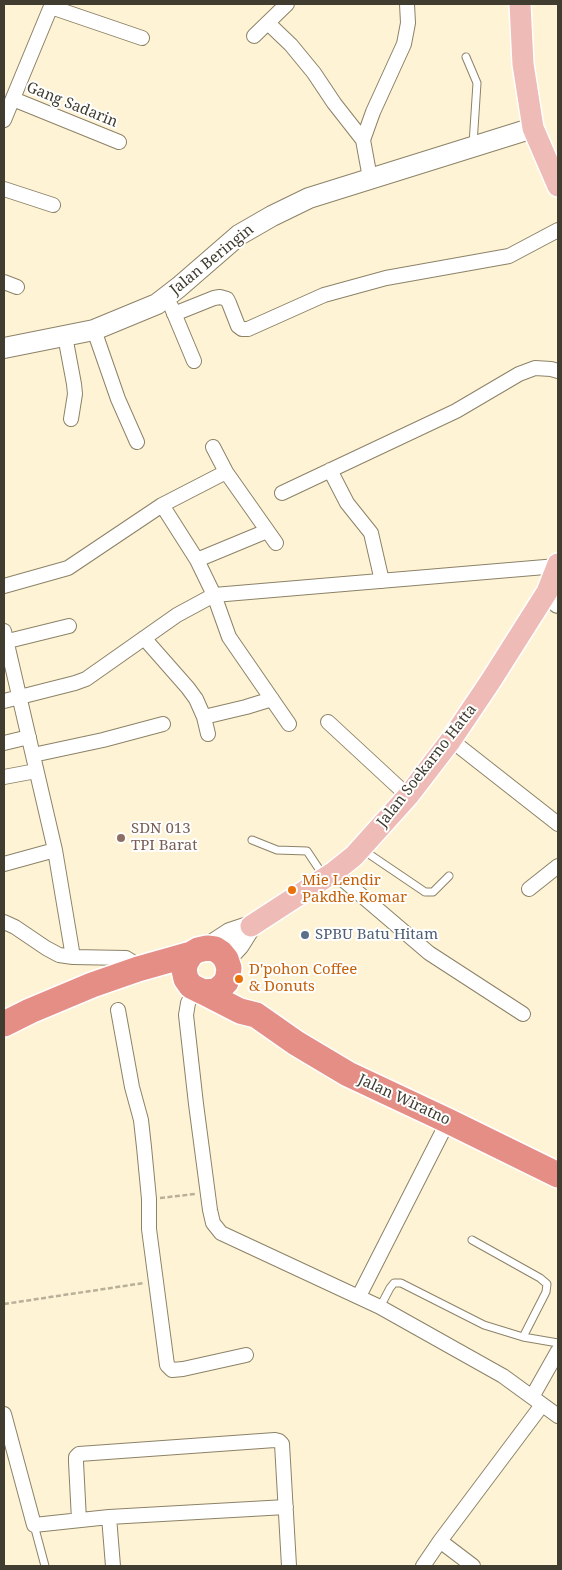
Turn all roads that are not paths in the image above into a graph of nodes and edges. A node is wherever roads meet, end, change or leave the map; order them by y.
1 (287, 4) edge
2 (406, 4) edge
3 (520, 4) edge
4 (52, 5) edge
5 (268, 23) junction
6 (254, 36) dead end
7 (142, 38) dead end
8 (466, 57) dead end
9 (12, 99) junction
10 (4, 120) edge
11 (533, 128) junction
12 (363, 140) junction
13 (119, 142) dead end
14 (472, 147) junction
15 (370, 178) junction
16 (558, 186) edge
17 (4, 189) edge
18 (53, 205) dead end
19 (558, 230) edge
20 (4, 282) edge
21 (17, 288) dead end
22 (171, 305) junction
23 (94, 330) junction
24 (65, 336) junction
25 (4, 348) edge
26 (194, 361) dead end
27 (558, 371) edge
28 (71, 419) dead end
29 (136, 442) dead end
30 (213, 447) dead end
31 (330, 470) junction
32 (226, 472) junction
33 (282, 493) dead end
34 (162, 505) junction
35 (267, 531) junction
36 (276, 543) dead end
37 (197, 560) junction
38 (558, 565) edge
39 (382, 581) junction
40 (4, 586) edge
41 (214, 595) junction
42 (553, 598) edge
43 (69, 626) dead end
44 (5, 638) edge
45 (144, 638) junction
46 (20, 698) junction
47 (272, 699) junction
48 (4, 701) edge
49 (204, 717) junction
50 (328, 722) dead end
51 (164, 724) dead end
52 (289, 724) dead end
53 (208, 734) dead end
54 (29, 738) junction
55 (451, 740) junction
56 (4, 743) edge
57 (33, 755) junction
58 (36, 771) junction
59 (4, 777) edge
60 (408, 796) junction
61 (558, 824) edge
62 (252, 840) dead end
63 (361, 849) junction
64 (55, 850) junction
65 (4, 864) edge
66 (558, 866) edge
67 (329, 875) junction
68 (449, 876) dead end
69 (529, 889) dead end
70 (4, 922) edge
71 (251, 926) joint
72 (73, 957) junction
73 (213, 959) junction
74 (142, 968) junction
75 (196, 989) junction
76 (118, 1010) dead end
77 (523, 1014) dead end
78 (256, 1015) junction
79 (4, 1024) edge
80 (448, 1121) junction
81 (558, 1175) edge
82 (472, 1240) dead end
83 (358, 1296) junction
84 (380, 1307) junction
85 (523, 1337) junction
86 (558, 1343) edge
87 (558, 1352) edge
88 (246, 1355) dead end
89 (537, 1401) junction
90 (4, 1414) edge
91 (558, 1416) edge
92 (286, 1507) junction
93 (109, 1518) junction
94 (79, 1520) junction
95 (34, 1525) junction
96 (440, 1541) junction
97 (45, 1566) edge
98 (113, 1566) edge
99 (289, 1566) edge
100 (423, 1566) edge
101 (473, 1566) edge

1 - 5 street
2 - 12 street
3 - 11 main road
4 - 7 street
4 - 9 street
5 - 6 street
5 - 12 street
8 - 14 lane
9 - 10 street
9 - 13 street, Gang Sadarin
11 - 14 street, Jalan Beringin
11 - 16 main road
12 - 15 street
14 - 15 street, Jalan Beringin
15 - 22 street, Jalan Beringin
17 - 18 street
19 - 22 street
20 - 21 street
22 - 23 street, Jalan Beringin
22 - 26 street
23 - 24 street, Jalan Beringin
23 - 29 street
24 - 25 street, Jalan Beringin
24 - 28 street
27 - 31 street
30 - 32 street
31 - 33 street
31 - 39 street
32 - 34 street
32 - 35 street
34 - 37 street
34 - 40 street
35 - 36 street
35 - 37 street
37 - 41 street
38 - 39 street
38 - 42 main road, Jalan Soekarno Hatta
39 - 41 street
41 - 45 street
41 - 47 street
42 - 55 main road, Jalan Soekarno Hatta
43 - 44 street
44 - 46 street
45 - 46 street
45 - 49 street
46 - 48 street
46 - 54 street
47 - 49 street
47 - 52 street
49 - 53 street
50 - 60 street
51 - 57 street
54 - 56 street
54 - 57 street
55 - 60 main road, Jalan Soekarno Hatta
55 - 61 street
57 - 58 street
58 - 59 street
58 - 64 street
60 - 63 main road, Jalan Soekarno Hatta
62 - 67 lane
63 - 67 main road, Jalan Soekarno Hatta
63 - 68 lane
64 - 65 street
64 - 72 street
66 - 69 street
67 - 71 main road, Jalan Soekarno Hatta
67 - 77 street
70 - 72 street
71 - 73 street, Jalan Soekarno Hatta
72 - 74 street
73 - 74 highway
73 - 75 highway
73 - 75 highway
73 - 78 highway, Jalan Wiratno
74 - 75 highway, Jalan Wiratno
74 - 79 highway
75 - 78 highway, Jalan Wiratno
75 - 83 street
76 - 88 street
78 - 80 highway, Jalan Wiratno
80 - 81 highway, Jalan Wiratno
80 - 83 street
82 - 85 lane
83 - 84 street
84 - 85 lane
84 - 89 street
85 - 86 lane
87 - 89 street
89 - 91 street
89 - 96 street
90 - 95 street
92 - 93 street
92 - 94 street
92 - 99 street
93 - 94 street
93 - 98 street
94 - 95 street
95 - 97 lane
96 - 100 street
96 - 101 street

